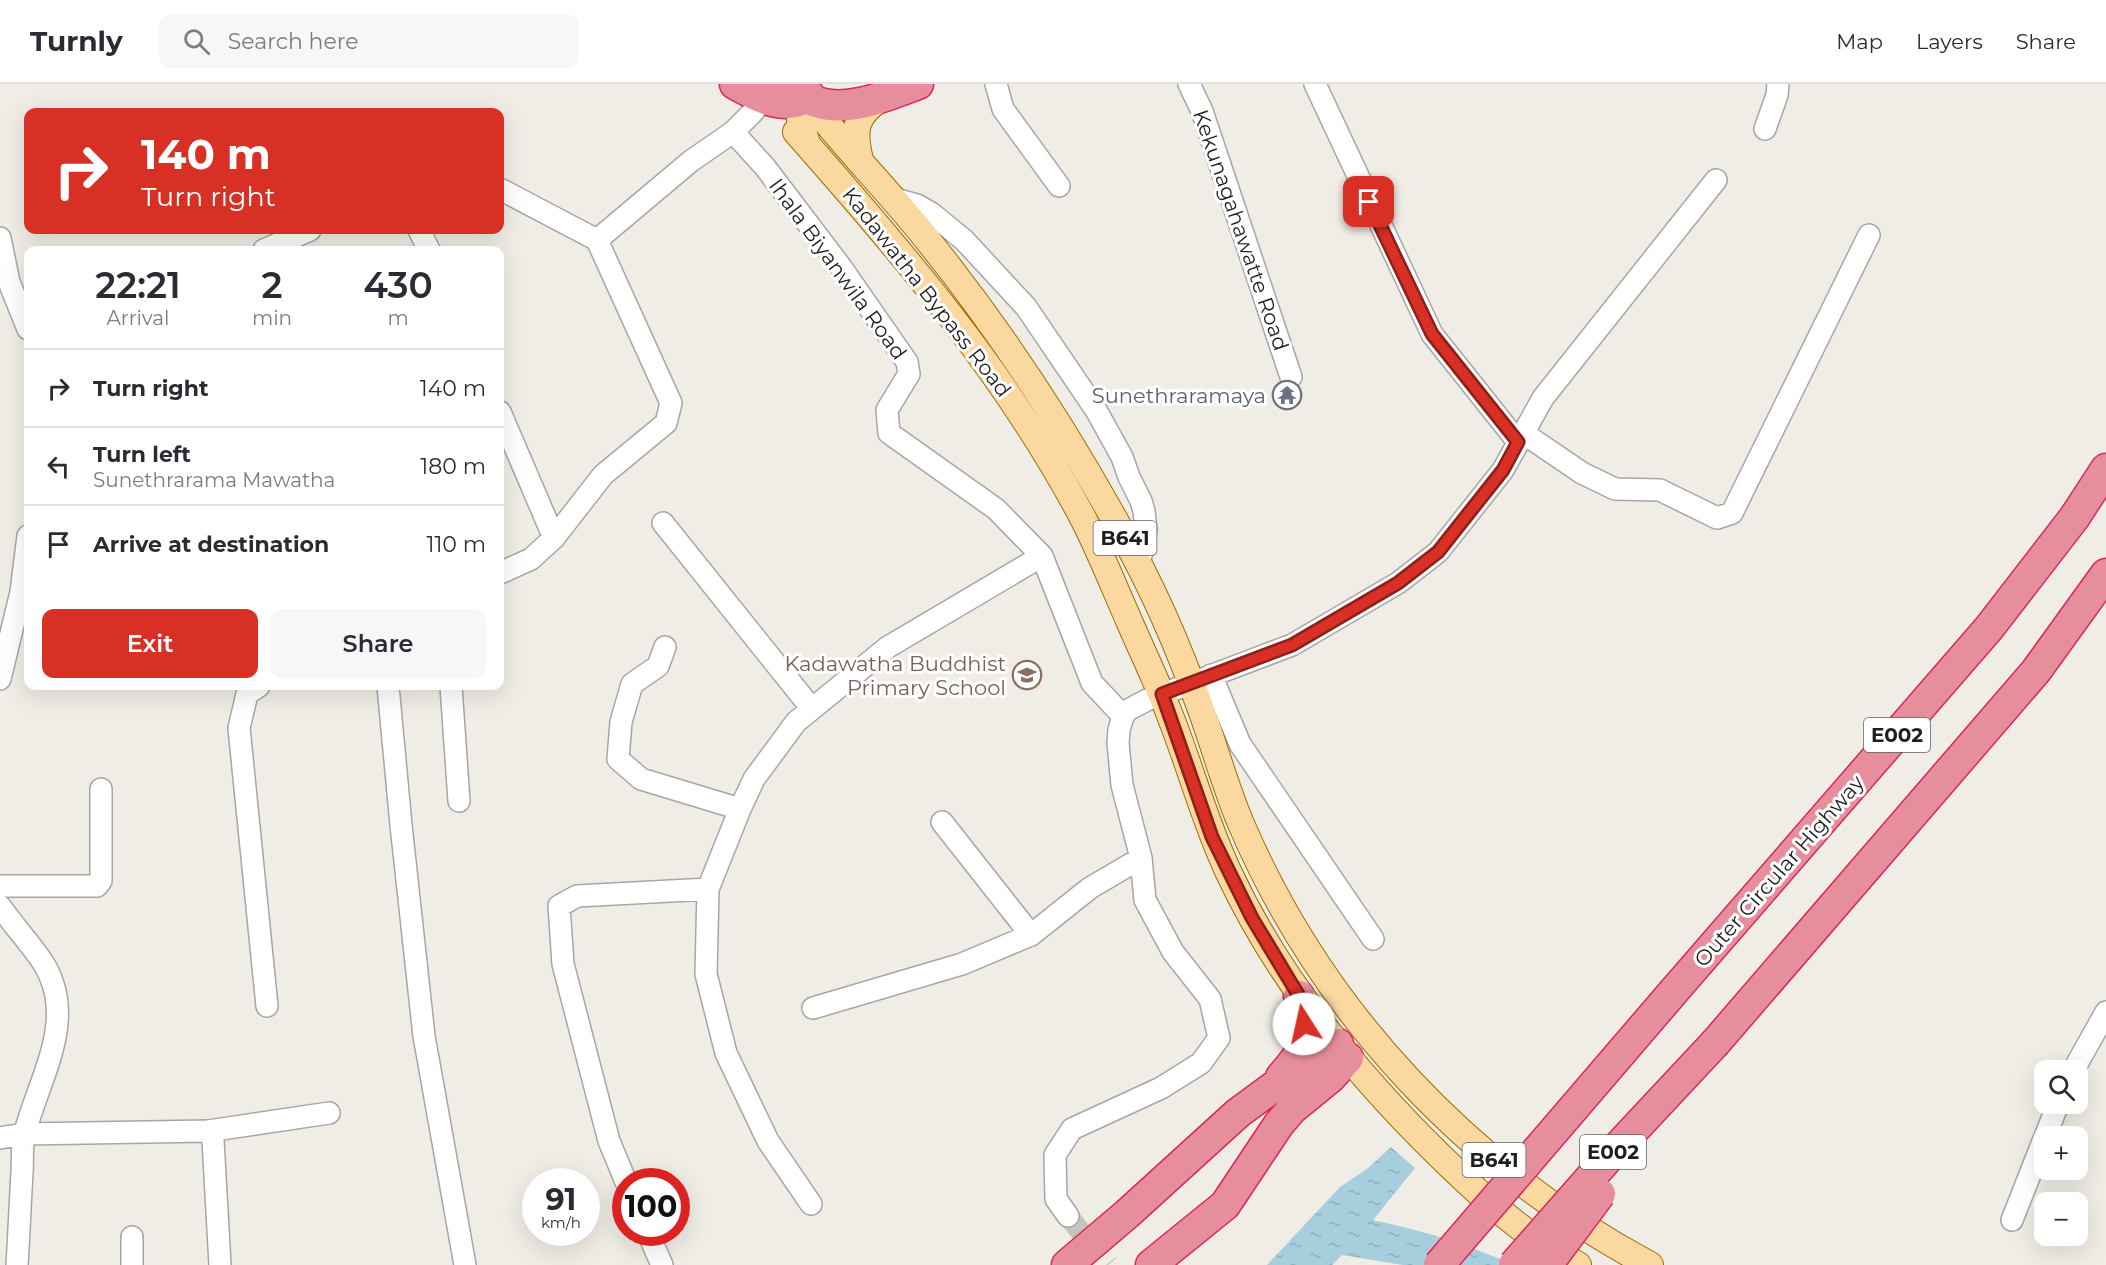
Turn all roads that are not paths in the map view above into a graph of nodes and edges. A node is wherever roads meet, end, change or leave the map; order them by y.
1 (735, 84) edge
2 (918, 84) edge
3 (996, 84) edge
4 (1189, 84) edge
5 (1315, 84) edge
6 (1778, 84) edge
7 (795, 91) edge
8 (881, 98) junction
9 (1765, 129) dead end
10 (733, 132) junction
11 (807, 144) junction
12 (860, 160) junction
13 (1716, 180) dead end
14 (1059, 186) dead end
15 (504, 191) edge
16 (892, 198) junction
17 (301, 234) edge
18 (1869, 235) dead end
19 (0, 238) edge
20 (597, 240) junction
21 (273, 246) edge
22 (24, 319) edge
23 (1291, 377) dead end
24 (504, 421) edge
25 (1521, 438) junction
26 (2106, 469) edge
27 (663, 523) dead end
28 (554, 538) junction
29 (1042, 556) junction
30 (1139, 566) junction
31 (24, 568) edge
32 (504, 571) edge
33 (2106, 574) edge
34 (665, 647) dead end
35 (2, 658) edge
36 (0, 679) edge
37 (1201, 679) junction
38 (252, 690) edge
39 (388, 690) edge
40 (451, 690) edge
41 (1162, 694) junction
42 (812, 709) junction
43 (1123, 716) junction
44 (101, 789) dead end
45 (459, 801) dead end
46 (740, 809) junction
47 (942, 822) dead end
48 (1141, 858) junction
49 (0, 886) edge
50 (708, 890) junction
51 (0, 906) edge
52 (1031, 935) junction
53 (1373, 939) dead end
54 (1299, 996) junction
55 (267, 1006) dead end
56 (813, 1008) dead end
57 (2106, 1012) edge
58 (1355, 1042) junction
59 (1716, 1042) junction
60 (2079, 1060) edge
61 (1276, 1085) junction
62 (329, 1113) dead end
63 (208, 1131) junction
64 (24, 1134) junction
65 (0, 1138) edge
66 (2034, 1165) edge
67 (620, 1168) edge
68 (811, 1204) dead end
69 (1068, 1216) tunnel mouth
70 (2012, 1220) dead end
71 (132, 1238) dead end
72 (654, 1246) edge
73 (17, 1265) edge
74 (132, 1265) edge
75 (220, 1265) edge
76 (465, 1265) edge
77 (662, 1265) edge
78 (1067, 1265) edge
79 (1151, 1265) edge
80 (1439, 1265) edge
81 (1514, 1265) edge
82 (1547, 1265) edge
83 (1578, 1265) edge
84 (1650, 1265) edge

1 - 7 highway
2 - 8 highway
3 - 14 street
4 - 23 street, Kekunagahawatte Road
5 - 25 street
6 - 9 street
7 - 8 highway
7 - 10 street
7 - 11 main road
7 - 11 main road, Kadawatha Bypass Road / B641
7 - 12 main road, Kadawatha Bypass Road / B641
8 - 12 main road
10 - 20 street
10 - 29 street, Ihala Biyanwila Road
11 - 41 main road, Kadawatha Bypass Road / B641
12 - 16 main road, Kadawatha Bypass Road / B641
13 - 25 street
15 - 20 street
16 - 30 main road, Kadawatha Bypass Road / B641
16 - 30 street
17 - 21 street
18 - 25 street
19 - 22 street
20 - 28 street
24 - 28 street
25 - 37 street
26 - 80 highway, Outer Circular Highway / E002, bridge
27 - 42 street
28 - 32 street
29 - 42 street
29 - 43 street, Ihala Biyanwila Road
30 - 37 main road, Kadawatha Bypass Road / B641
31 - 35 street
33 - 59 highway, E002
34 - 46 street
35 - 36 street
37 - 41 street
37 - 53 street
37 - 58 main road, Kadawatha Bypass Road / B641
38 - 55 street
39 - 76 street
40 - 45 street
41 - 43 street
41 - 54 main road, Kadawatha Bypass Road / B641
42 - 46 street
43 - 48 street
44 - 49 street
46 - 50 street
47 - 52 street
48 - 52 street
48 - 69 street
50 - 67 street
50 - 68 street
51 - 64 street
52 - 56 street
54 - 58 main road, Kadawatha Bypass Road / B641
54 - 61 highway
57 - 60 street
58 - 61 highway
58 - 79 highway
58 - 83 main road, Kadawatha Bypass Road / B641
58 - 84 main road, Kadawatha Bypass Road / B641
59 - 81 highway, E002, bridge
59 - 82 highway, bridge
61 - 78 highway
62 - 63 street
63 - 64 street
63 - 75 street
64 - 65 street
64 - 73 street
66 - 70 street
71 - 74 street
72 - 77 street

